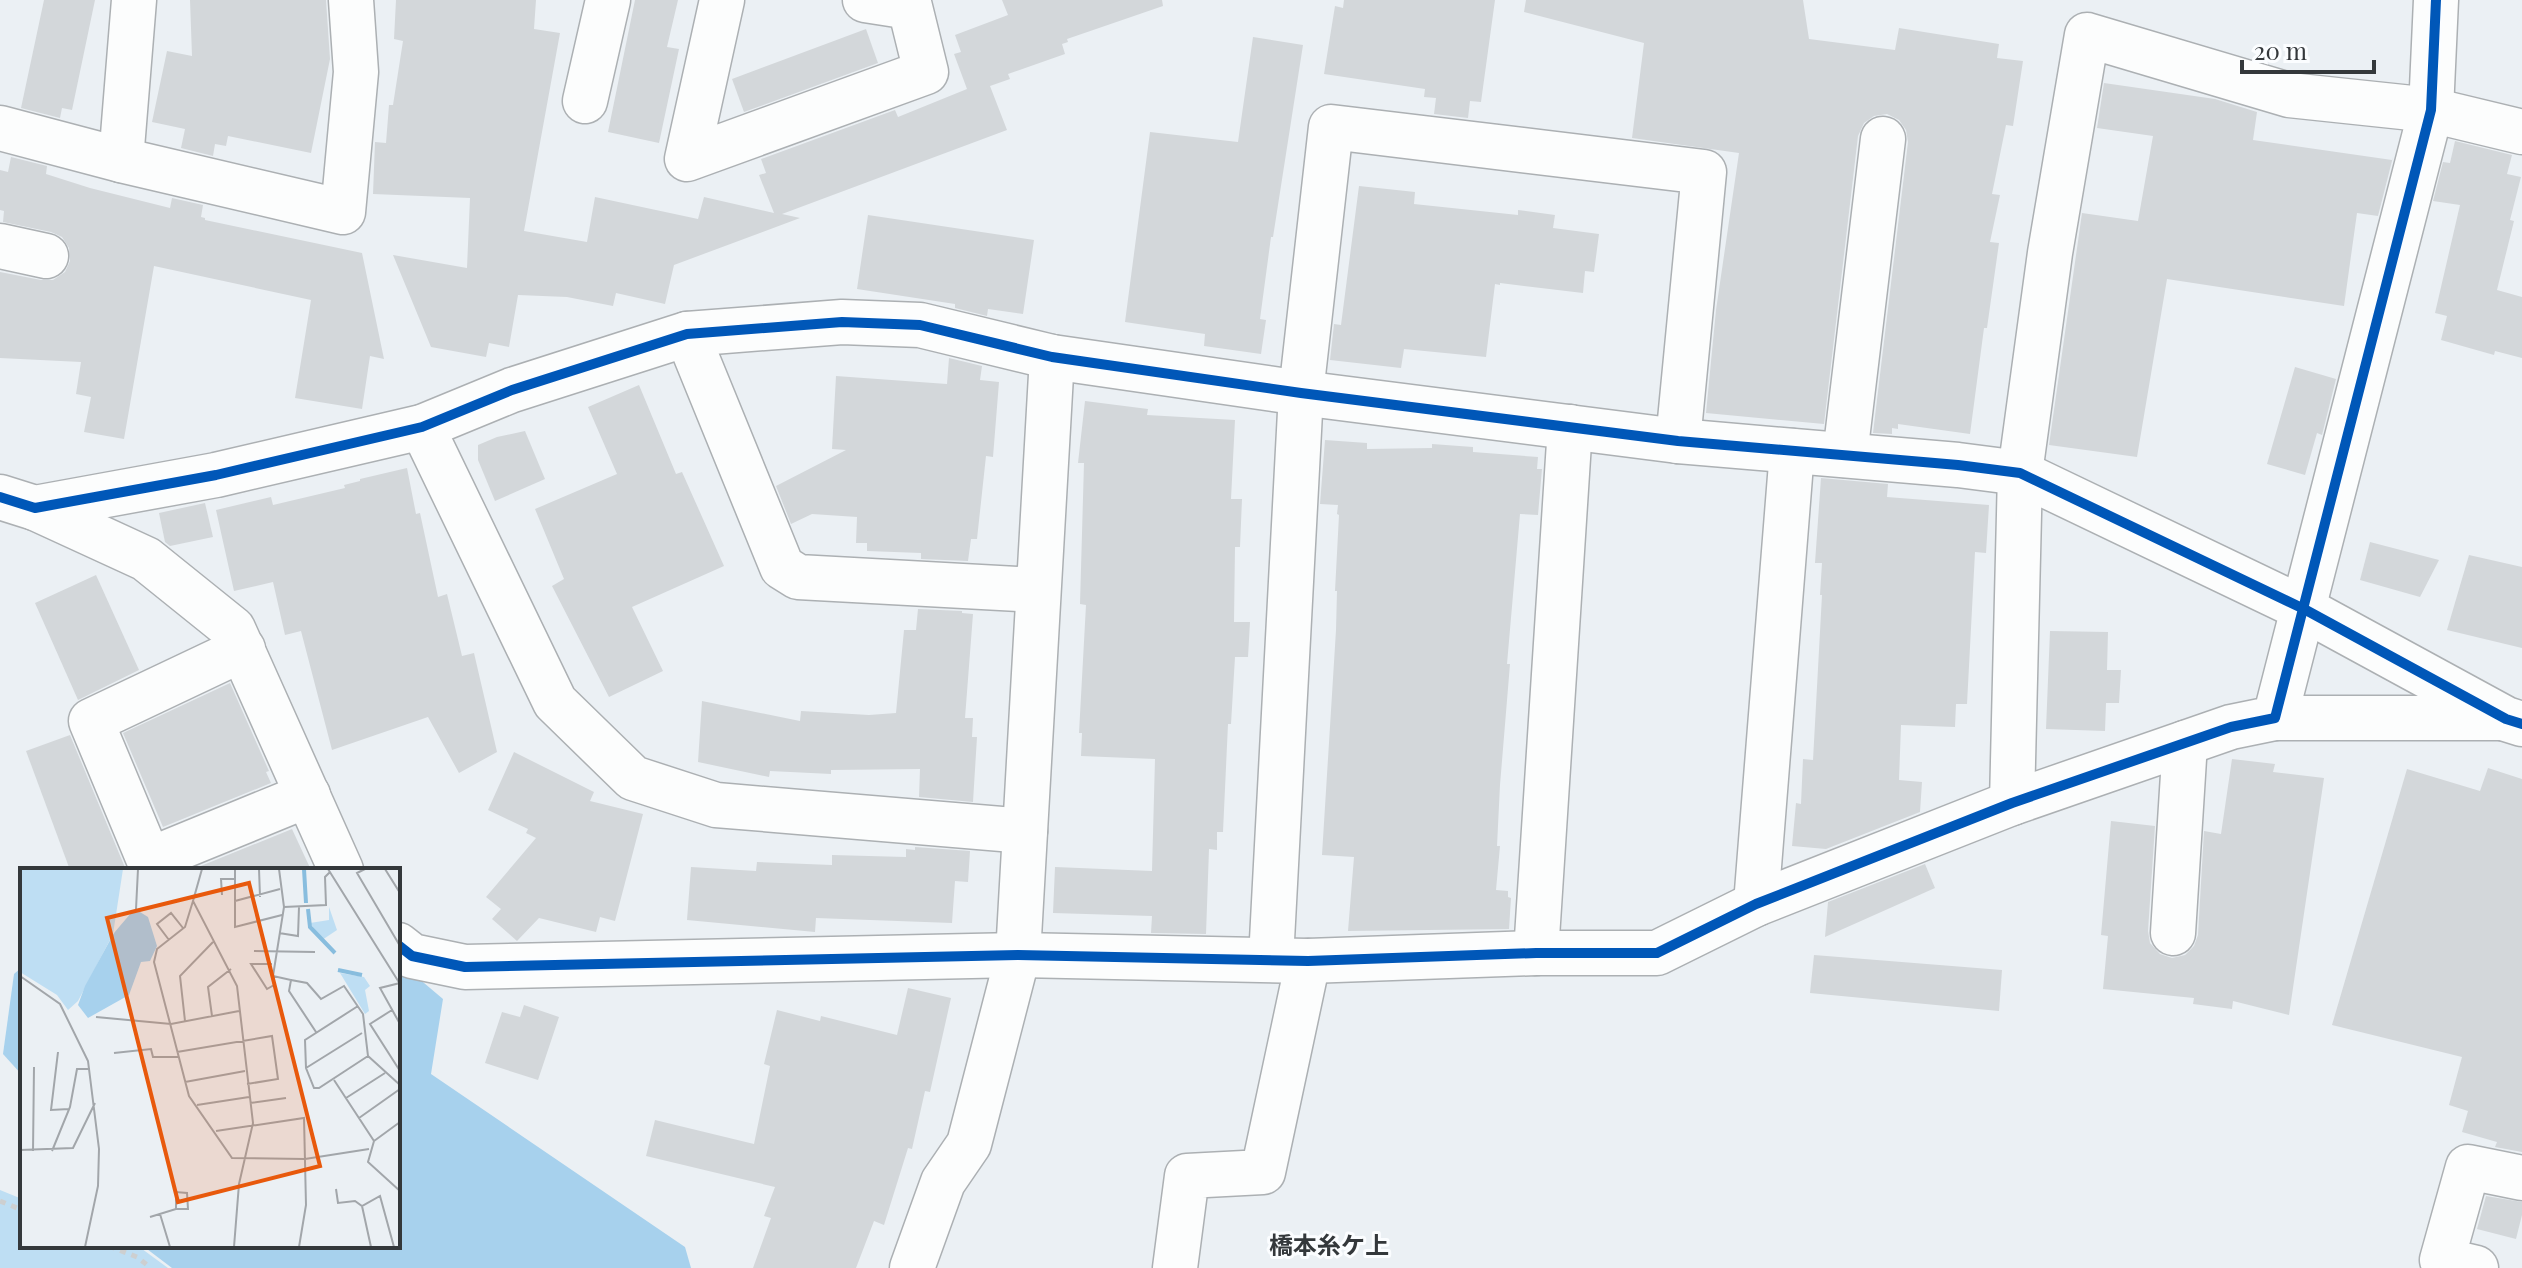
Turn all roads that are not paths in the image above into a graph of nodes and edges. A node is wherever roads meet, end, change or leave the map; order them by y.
1 (134, 0) edge
2 (351, 0) edge
3 (608, 0) edge
4 (722, 0) edge
5 (865, 0) edge
6 (2436, 0) edge
7 (2083, 17) edge
8 (585, 101) dead end
9 (2431, 110) junction
10 (0, 128) edge
11 (2522, 132) edge
12 (1883, 139) dead end
13 (121, 160) junction
14 (0, 246) edge
15 (46, 256) dead end
16 (687, 334) junction
17 (1052, 357) junction
18 (1301, 393) junction
19 (422, 427) junction
20 (1570, 427) junction
21 (1678, 441) junction
22 (1792, 451) junction
23 (1845, 455) junction
24 (2020, 473) junction
25 (18, 502) edge
26 (1038, 590) junction
27 (2304, 609) junction
28 (243, 649) junction
29 (2275, 718) junction
30 (2514, 722) edge
31 (2185, 743) junction
32 (308, 795) junction
33 (2012, 803) junction
34 (1025, 831) junction
35 (340, 868) edge
36 (1756, 904) junction
37 (2173, 933) dead end
38 (400, 947) edge
39 (1536, 953) junction
40 (1018, 955) junction
41 (1289, 960) junction
42 (2522, 1178) edge
43 (912, 1268) edge
44 (1175, 1268) edge
45 (2476, 1268) edge

1 - 13 street
2 - 13 street
3 - 8 street
4 - 5 street
6 - 9 street
7 - 9 street
7 - 24 street
9 - 11 street
9 - 27 street
10 - 13 street
12 - 23 street
14 - 15 street
16 - 17 street
16 - 19 street
16 - 26 street
17 - 18 street
17 - 26 street
18 - 20 street
18 - 21 street
18 - 41 street
19 - 25 street
19 - 34 street
20 - 21 street
20 - 39 street
21 - 22 street
22 - 23 street
22 - 36 street
23 - 24 street
24 - 27 street
24 - 33 street
25 - 28 street
26 - 34 street
27 - 29 street
27 - 30 street
28 - 32 street
28 - 32 street
29 - 30 street
29 - 31 street
31 - 33 street
31 - 37 street
32 - 35 street
33 - 36 street
34 - 40 street
36 - 39 street
38 - 40 street
39 - 41 street
40 - 41 street
40 - 43 street
41 - 44 street
42 - 45 street

